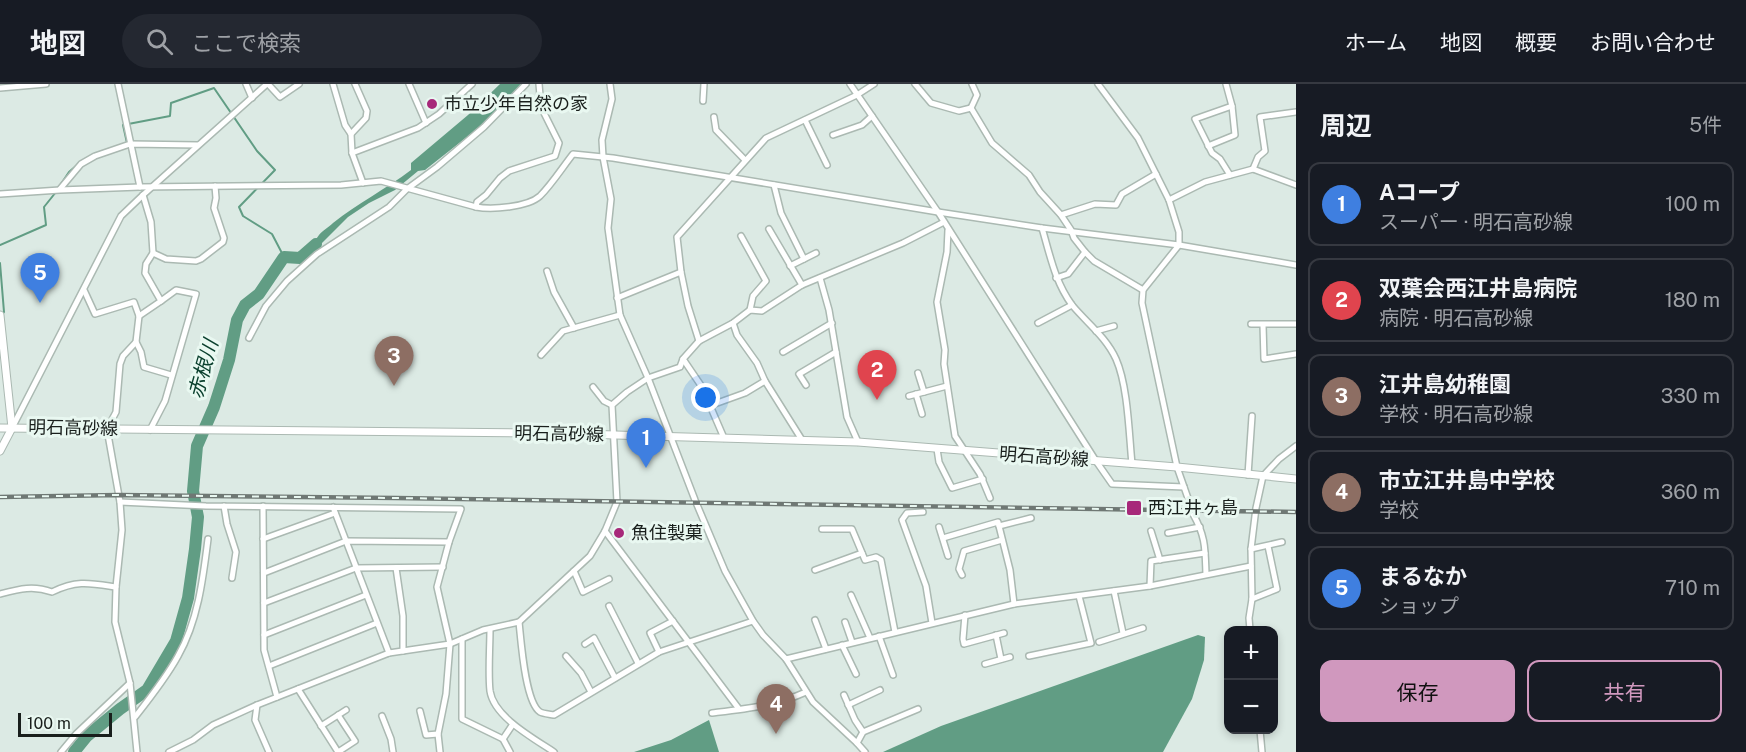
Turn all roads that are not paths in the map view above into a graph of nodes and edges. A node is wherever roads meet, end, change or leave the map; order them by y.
1 (46, 84) edge
2 (118, 84) edge
3 (246, 84) edge
4 (268, 84) edge
5 (298, 84) edge
6 (333, 84) edge
7 (355, 84) edge
8 (409, 84) edge
9 (472, 84) edge
10 (526, 84) edge
11 (539, 84) edge
12 (610, 84) edge
13 (704, 84) edge
14 (850, 84) edge
15 (874, 84) edge
16 (915, 84) edge
17 (972, 84) edge
18 (1098, 84) edge
19 (1226, 84) edge
20 (0, 88) edge
21 (857, 95) junction
22 (252, 98) junction
23 (703, 101) dead end
24 (1232, 106) junction
25 (971, 108) junction
26 (1296, 112) edge
27 (872, 116) junction
28 (714, 117) dead end
29 (805, 120) junction
30 (426, 123) junction
31 (351, 134) junction
32 (832, 135) dead end
33 (130, 144) junction
34 (198, 145) junction
35 (1208, 146) junction
36 (352, 153) junction
37 (603, 157) junction
38 (745, 160) junction
39 (827, 165) dead end
40 (1253, 169) junction
41 (1156, 174) junction
42 (1230, 175) junction
43 (730, 178) junction
44 (363, 183) junction
45 (774, 185) junction
46 (1296, 185) edge
47 (215, 186) junction
48 (140, 187) junction
49 (151, 187) junction
50 (407, 189) junction
51 (60, 190) junction
52 (0, 194) edge
53 (143, 195) junction
54 (1169, 200) junction
55 (476, 207) junction
56 (938, 212) junction
57 (1061, 215) junction
58 (944, 222) junction
59 (948, 228) junction
60 (1042, 228) junction
61 (769, 229) dead end
62 (1071, 230) junction
63 (741, 236) dead end
64 (1179, 245) junction
65 (153, 252) junction
66 (1085, 252) junction
67 (816, 253) dead end
68 (804, 259) junction
69 (1296, 265) edge
70 (790, 266) junction
71 (547, 271) dead end
72 (681, 272) junction
73 (820, 278) junction
74 (1056, 278) junction
75 (802, 285) junction
76 (84, 290) junction
77 (1143, 290) junction
78 (617, 298) junction
79 (161, 302) junction
80 (1072, 304) junction
81 (750, 310) junction
82 (0, 315) edge
83 (621, 315) junction
84 (139, 316) junction
85 (733, 323) junction
86 (832, 323) junction
87 (1038, 323) dead end
88 (1251, 324) dead end
89 (1296, 324) edge
90 (1263, 325) junction
91 (1114, 326) dead end
92 (574, 328) junction
93 (1096, 331) junction
94 (249, 338) dead end
95 (699, 341) junction
96 (136, 342) junction
97 (783, 352) dead end
98 (836, 352) junction
99 (1296, 354) edge
100 (541, 355) dead end
101 (683, 358) junction
102 (918, 374) dead end
103 (171, 375) junction
104 (648, 378) junction
105 (765, 381) junction
106 (806, 386) dead end
107 (947, 386) junction
108 (593, 387) dead end
109 (924, 392) junction
110 (916, 394) junction
111 (909, 396) dead end
112 (612, 405) junction
113 (709, 406) junction
114 (922, 414) dead end
115 (1252, 416) dead end
116 (0, 428) edge
117 (12, 428) junction
118 (107, 429) junction
119 (150, 430) junction
120 (613, 436) junction
121 (672, 436) junction
122 (724, 438) junction
123 (802, 441) junction
124 (858, 442) junction
125 (1296, 446) edge
126 (937, 449) junction
127 (0, 451) edge
128 (965, 451) junction
129 (1095, 461) junction
130 (1132, 464) junction
131 (1177, 467) junction
132 (1248, 475) junction
133 (1263, 476) junction
134 (983, 479) junction
135 (1296, 479) edge
136 (1184, 487) junction
137 (990, 498) dead end
138 (120, 502) junction
139 (1190, 504) dead end
140 (224, 506) junction
141 (263, 506) junction
142 (334, 510) junction
143 (923, 512) dead end
144 (1193, 514) dead end
145 (1031, 518) dead end
146 (999, 526) junction
147 (939, 527) dead end
148 (1200, 527) junction
149 (822, 529) dead end
150 (605, 531) junction
151 (1151, 531) dead end
152 (1168, 533) dead end
153 (942, 538) junction
154 (208, 539) dead end
155 (263, 539) junction
156 (1002, 540) junction
157 (346, 541) junction
158 (449, 542) junction
159 (1282, 542) dead end
160 (1268, 546) junction
161 (1251, 549) junction
162 (862, 553) junction
163 (1205, 553) junction
164 (948, 556) dead end
165 (1161, 560) junction
166 (1251, 566) junction
167 (443, 567) junction
168 (356, 568) junction
169 (396, 568) junction
170 (815, 570) dead end
171 (574, 571) junction
172 (264, 573) junction
173 (1206, 574) junction
174 (962, 575) dead end
175 (232, 578) dead end
176 (609, 579) dead end
177 (1150, 586) junction
178 (116, 587) junction
179 (1114, 591) junction
180 (0, 594) edge
181 (366, 595) junction
182 (851, 595) dead end
183 (1080, 596) junction
184 (1252, 599) junction
185 (264, 603) junction
186 (1014, 604) junction
187 (609, 606) dead end
188 (965, 615) junction
189 (815, 620) dead end
190 (673, 621) junction
191 (753, 621) junction
192 (519, 622) junction
193 (845, 622) dead end
194 (377, 623) junction
195 (932, 623) junction
196 (1250, 626) edge
197 (490, 628) junction
198 (1143, 628) dead end
199 (895, 632) junction
200 (1004, 633) dead end
201 (1123, 633) junction
202 (264, 635) junction
203 (996, 635) junction
204 (879, 636) junction
205 (870, 638) junction
206 (462, 639) junction
207 (690, 642) junction
208 (852, 642) junction
209 (1099, 642) dead end
210 (450, 644) junction
211 (585, 644) dead end
212 (842, 645) junction
213 (826, 649) junction
214 (403, 651) junction
215 (659, 651) junction
216 (389, 653) junction
217 (566, 656) dead end
218 (1029, 656) dead end
219 (1010, 657) dead end
220 (786, 658) junction
221 (1001, 659) junction
222 (638, 663) junction
223 (985, 664) dead end
224 (268, 666) junction
225 (856, 674) dead end
226 (893, 675) dead end
227 (615, 678) junction
228 (130, 683) junction
229 (298, 689) junction
230 (880, 690) dead end
231 (591, 692) junction
232 (806, 692) junction
233 (844, 695) dead end
234 (277, 697) junction
235 (257, 705) junction
236 (848, 705) junction
237 (739, 709) junction
238 (918, 709) dead end
239 (346, 710) dead end
240 (420, 711) dead end
241 (712, 713) dead end
242 (338, 715) junction
243 (382, 716) dead end
244 (135, 717) junction
245 (431, 721) dead end
246 (423, 724) junction
247 (513, 724) junction
248 (321, 726) junction
249 (863, 732) junction
250 (438, 734) junction
251 (1260, 734) edge
252 (503, 739) junction
253 (857, 743) junction
254 (61, 752) edge
255 (137, 752) edge
256 (169, 752) edge
257 (269, 752) edge
258 (393, 752) edge
259 (440, 752) edge
260 (510, 752) edge
261 (554, 752) edge
262 (865, 752) edge
263 (1262, 752) edge

1 - 20 street
2 - 33 street
3 - 22 street
4 - 5 street
4 - 22 street
6 - 31 street
7 - 31 street
8 - 30 street
9 - 30 street
10 - 50 street
11 - 55 street
12 - 37 street
13 - 23 street
14 - 21 street
15 - 21 street
16 - 25 street
17 - 25 street
18 - 41 street
19 - 24 street
21 - 27 street
21 - 29 street
22 - 34 street
24 - 35 street
24 - 35 street
25 - 57 street
26 - 40 street
27 - 32 street
27 - 56 street
28 - 38 street
29 - 38 street
29 - 39 street
30 - 36 street
31 - 36 street
33 - 34 street
33 - 48 street
33 - 51 street
34 - 49 street
35 - 42 street
36 - 44 street
37 - 43 street
37 - 55 street
37 - 78 street
38 - 43 street
40 - 42 street
40 - 46 street
41 - 54 street
41 - 57 street
42 - 54 street
43 - 45 street
43 - 72 street
44 - 47 street
44 - 50 street
45 - 56 street
45 - 68 street
47 - 49 street
47 - 65 street
48 - 49 street
48 - 51 street
49 - 53 street
50 - 55 street
50 - 94 street
51 - 52 street
53 - 65 street
53 - 76 street
54 - 64 street
56 - 58 street
56 - 60 street
57 - 62 street
58 - 59 street
58 - 73 street
59 - 107 street
59 - 129 street
60 - 62 street
60 - 74 street
61 - 70 street
62 - 64 street
62 - 66 street
63 - 81 street
64 - 69 street
64 - 77 street
65 - 79 street
66 - 74 street
66 - 77 street
67 - 68 street
68 - 70 street
70 - 75 street
71 - 92 street
72 - 78 street
72 - 95 street
73 - 75 street
73 - 86 street
74 - 80 street
75 - 81 street
76 - 84 street
76 - 117 street
77 - 131 street
78 - 83 street
79 - 84 street
79 - 103 street
80 - 87 street
80 - 93 street
81 - 85 street
82 - 117 main road
83 - 92 street
83 - 104 street
84 - 96 street
85 - 95 street
85 - 105 street
86 - 97 street
86 - 98 street
88 - 90 street
89 - 90 street
90 - 99 street
91 - 93 street
92 - 100 street
93 - 130 street
95 - 101 street
96 - 103 street
96 - 118 street
98 - 106 street
98 - 124 street
101 - 104 street
101 - 113 street
102 - 109 street
103 - 119 street
104 - 112 street
104 - 121 street
105 - 113 street
105 - 123 street
107 - 109 street
107 - 128 street
108 - 112 street
109 - 110 street
110 - 111 street
110 - 114 street
112 - 120 street
113 - 122 street
115 - 132 street
116 - 117 main road, 明石高砂線
117 - 118 main road, 明石高砂線
117 - 127 main road
118 - 119 main road, 明石高砂線
118 - 138 street
119 - 120 main road, 明石高砂線
120 - 121 main road, 明石高砂線
120 - 150 street
121 - 122 main road, 明石高砂線
121 - 191 street
122 - 123 main road, 明石高砂線
123 - 124 main road, 明石高砂線
124 - 126 main road, 明石高砂線
125 - 133 street
126 - 128 main road, 明石高砂線
126 - 134 street
128 - 129 main road, 明石高砂線
128 - 134 street
129 - 130 main road, 明石高砂線
129 - 136 street
130 - 131 main road, 明石高砂線
131 - 132 main road, 明石高砂線
131 - 136 street
132 - 133 main road, 明石高砂線
133 - 135 main road, 明石高砂線
133 - 161 street
134 - 137 street
136 - 139 street
138 - 140 street
138 - 178 street
140 - 141 street
140 - 175 street
141 - 142 street
141 - 155 street
142 - 155 street
142 - 157 street
142 - 158 street
143 - 195 street
144 - 148 street
145 - 146 street
146 - 153 street
146 - 156 street
147 - 153 street
148 - 152 street
148 - 163 street
149 - 162 street
150 - 171 street
150 - 190 street
151 - 165 street
153 - 164 street
154 - 244 street
155 - 172 street
156 - 174 street
156 - 186 street
157 - 158 street
157 - 168 street
157 - 172 street
158 - 167 street
159 - 160 street
160 - 161 street
160 - 184 street
161 - 166 street
162 - 170 street
162 - 199 street
163 - 165 street
163 - 173 street
165 - 177 street
166 - 173 street
166 - 184 street
167 - 169 street
167 - 210 street
168 - 169 street
168 - 181 street
168 - 185 street
169 - 214 street
171 - 176 street
171 - 192 street
172 - 185 street
173 - 177 street
177 - 179 street
178 - 180 street
178 - 228 street
179 - 183 street
179 - 201 street
181 - 194 street
181 - 202 street
182 - 205 street
183 - 186 street
183 - 218 street
184 - 196 street
185 - 202 street
186 - 188 street
187 - 222 street
188 - 195 street
188 - 203 street
189 - 213 street
190 - 207 street
190 - 215 street
191 - 207 street
191 - 220 street
192 - 197 street
192 - 231 street
193 - 208 street
194 - 216 street
194 - 224 street
195 - 199 street
197 - 206 street
197 - 247 street
198 - 201 street
199 - 204 street
200 - 203 street
201 - 209 street
202 - 224 street
203 - 221 street
204 - 205 street
204 - 226 street
205 - 208 street
206 - 210 street
206 - 252 street
207 - 215 street
207 - 237 street
208 - 212 street
210 - 214 street
210 - 250 street
211 - 227 street
212 - 213 street
212 - 225 street
213 - 220 street
214 - 216 street
215 - 222 street
216 - 229 street
217 - 231 street
219 - 221 street
220 - 232 street
221 - 223 street
222 - 227 street
224 - 234 street
227 - 231 street
228 - 244 street
228 - 254 street
229 - 234 street
229 - 248 street
230 - 236 street
232 - 237 street
232 - 253 street
233 - 236 street
234 - 235 street
235 - 256 street
235 - 257 street
236 - 249 street
237 - 241 street
238 - 249 street
239 - 242 street
240 - 246 street
242 - 248 street
242 - 248 street
243 - 258 street
244 - 255 street
245 - 246 street
246 - 250 street
247 - 252 street
247 - 261 street
249 - 253 street
250 - 259 street
251 - 263 street
252 - 260 street
253 - 262 street

